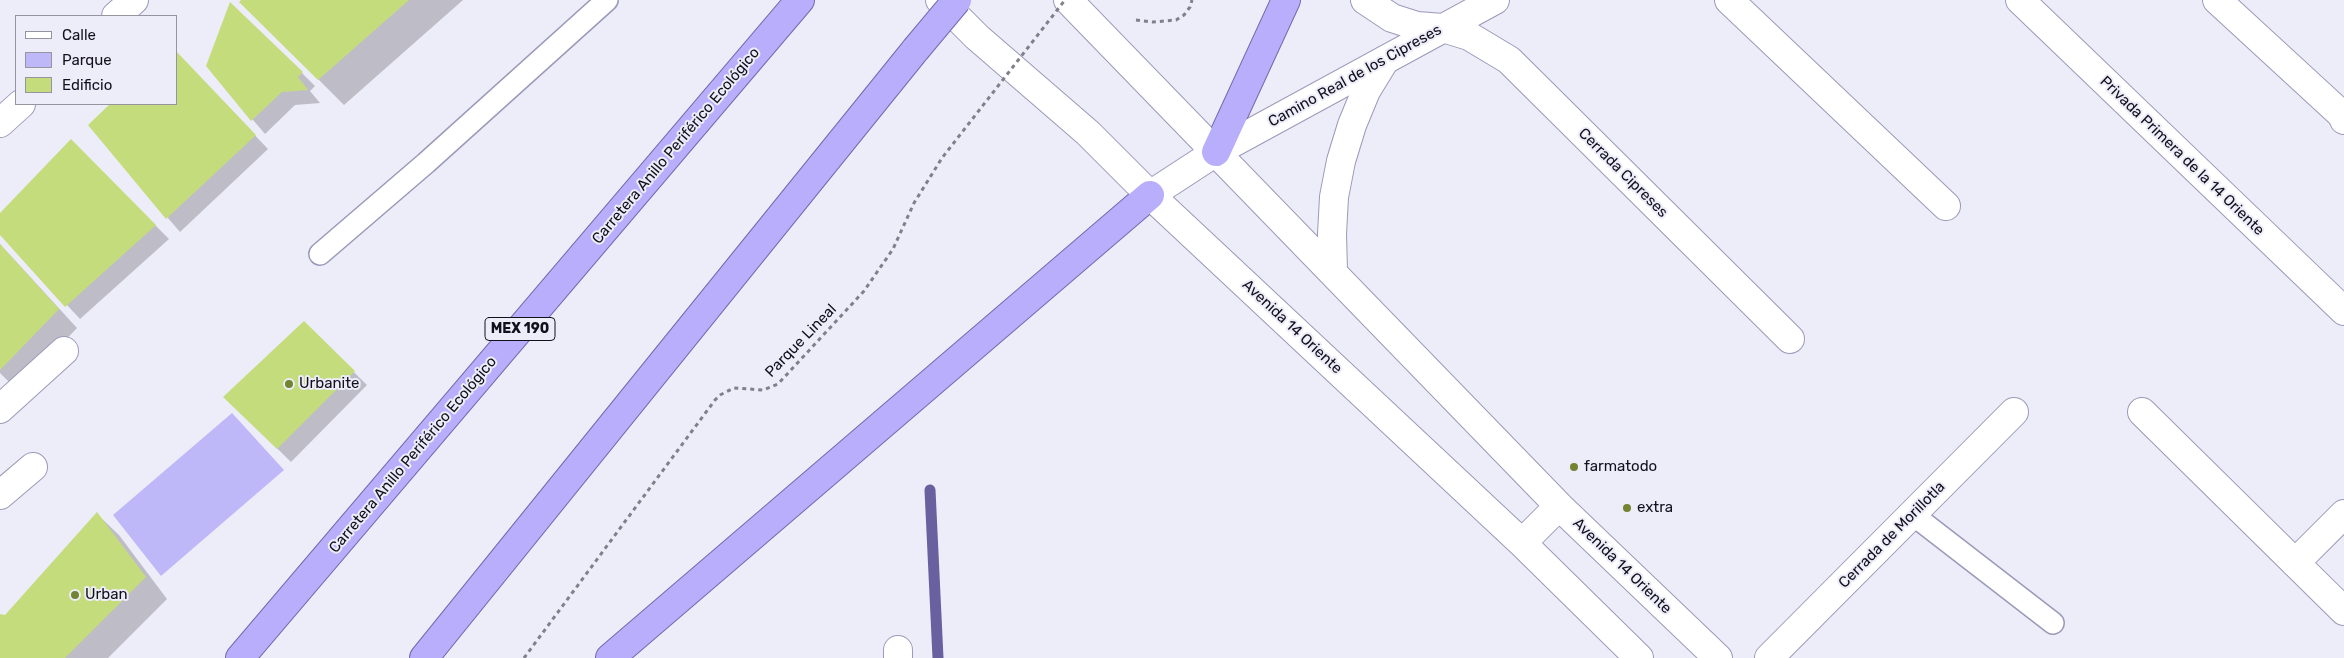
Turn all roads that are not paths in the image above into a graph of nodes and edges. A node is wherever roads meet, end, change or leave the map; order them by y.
1 (134, 0) edge
2 (607, 0) edge
3 (800, 0) edge
4 (940, 0) edge
5 (956, 0) edge
6 (1066, 0) edge
7 (1286, 0) edge
8 (1365, 0) edge
9 (1495, 0) edge
10 (1729, 0) edge
11 (2020, 0) edge
12 (2217, 0) edge
13 (117, 15) edge
14 (1443, 28) junction
15 (1385, 60) junction
16 (19, 105) edge
17 (2343, 117) edge
18 (0, 122) edge
19 (1216, 152) junction
20 (1150, 195) junction
21 (1946, 206) dead end
22 (320, 254) dead end
23 (1333, 271) junction
24 (2344, 311) edge
25 (1790, 339) dead end
26 (64, 351) dead end
27 (0, 409) edge
28 (2014, 412) dead end
29 (2142, 412) dead end
30 (32, 467) dead end
31 (0, 495) edge
32 (1559, 506) junction
33 (1912, 514) junction
34 (2344, 514) edge
35 (1522, 543) junction
36 (2295, 563) junction
37 (2344, 611) edge
38 (2053, 623) dead end
39 (240, 658) edge
40 (424, 658) edge
41 (610, 658) edge
42 (1639, 658) edge
43 (1718, 658) edge
44 (1769, 658) edge

1 - 13 street
2 - 22 lane
3 - 39 highway, Carretera Anillo Periférico Ecológico / MEX 190
4 - 20 street, Avenida 14 Oriente
5 - 40 highway, bridge
6 - 19 street, Avenida 14 Oriente
7 - 19 highway
8 - 14 street, Cerrada Cipreses
9 - 14 street, Camino Real de los Cipreses
10 - 21 street
11 - 24 street, Privada Primera de la 14 Oriente
12 - 17 street
14 - 15 street, Camino Real de los Cipreses
14 - 25 street, Cerrada Cipreses
15 - 19 street, Camino Real de los Cipreses
15 - 23 street
16 - 18 street
19 - 20 street, Camino Real de los Cipreses
19 - 23 street, Avenida 14 Oriente
20 - 35 street, Avenida 14 Oriente
20 - 41 highway
23 - 32 street, Avenida 14 Oriente
26 - 27 street
28 - 33 street, Cerrada de Morillotla
29 - 36 street
30 - 31 street
32 - 35 street
32 - 43 street, Avenida 14 Oriente
33 - 38 lane
33 - 44 street, Cerrada de Morillotla
34 - 36 street
35 - 42 street, Avenida 14 Oriente
36 - 37 street

